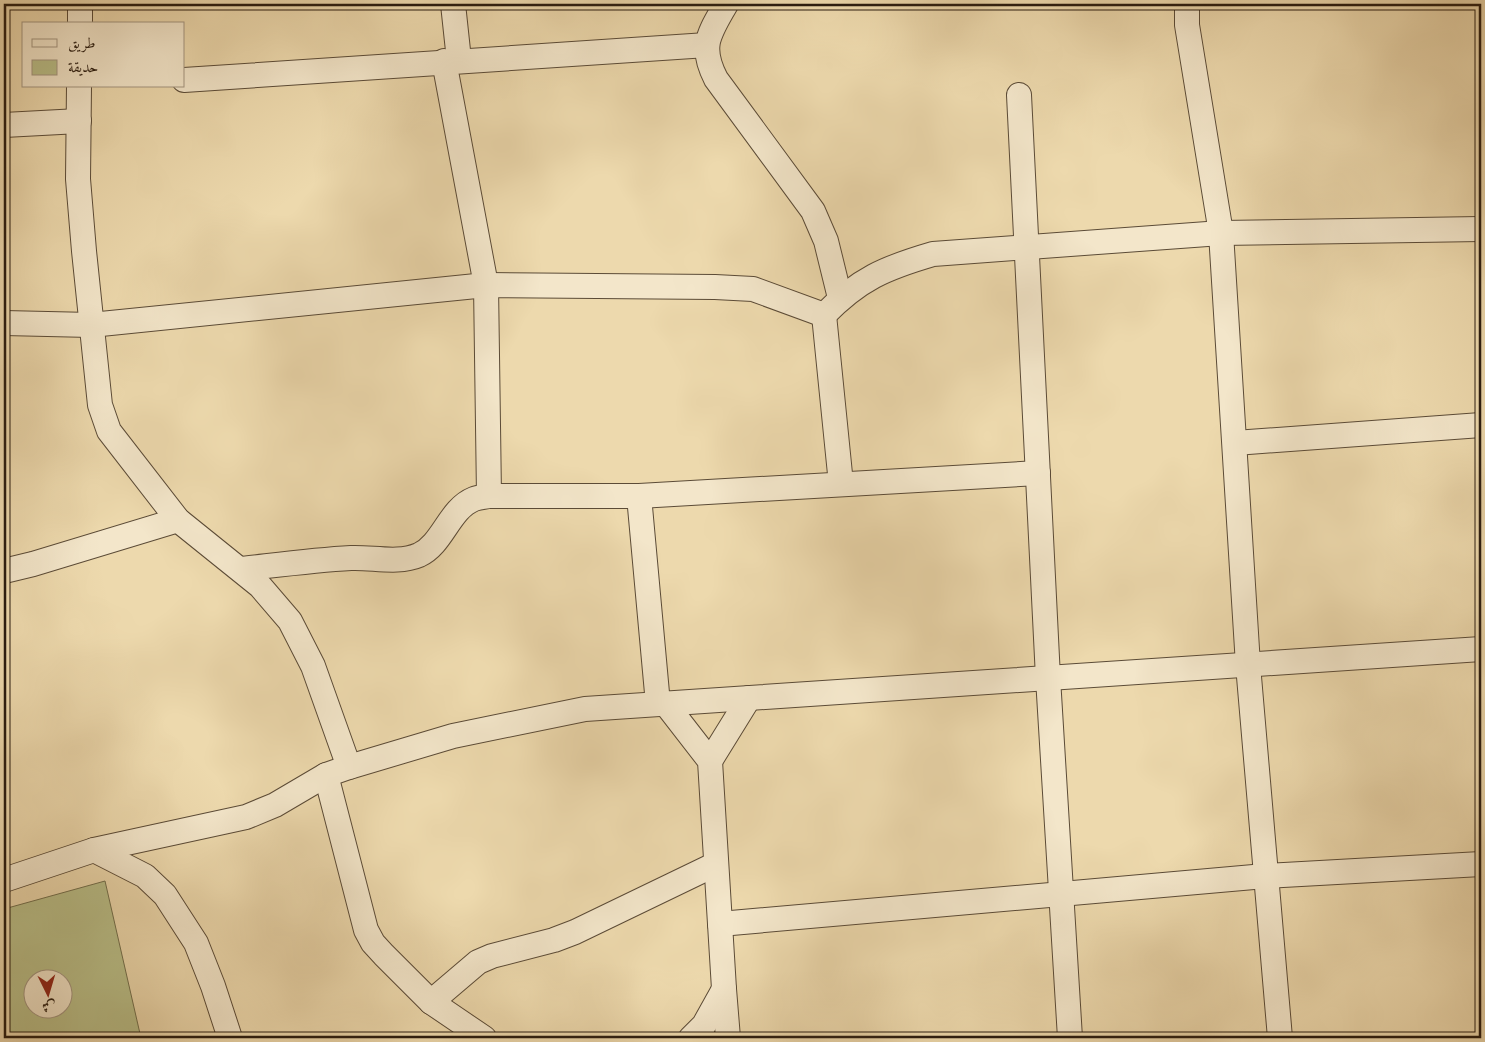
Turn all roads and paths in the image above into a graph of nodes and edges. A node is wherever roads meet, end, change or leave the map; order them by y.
1 (80, 4) edge
2 (453, 4) edge
3 (726, 4) edge
4 (1187, 4) edge
5 (80, 22) edge
6 (706, 45) junction
7 (451, 61) junction
8 (185, 80) edge
9 (84, 88) edge
10 (1019, 95) dead end
11 (79, 121) junction
12 (4, 125) edge
13 (1481, 228) edge
14 (1221, 233) junction
15 (1027, 247) junction
16 (486, 285) junction
17 (840, 298) junction
18 (824, 315) junction
19 (4, 323) edge
20 (91, 325) junction
21 (1481, 424) edge
22 (1235, 443) junction
23 (1038, 473) junction
24 (841, 484) junction
25 (490, 496) junction
26 (639, 496) junction
27 (178, 520) junction
28 (240, 570) junction
29 (4, 571) edge
30 (1481, 649) edge
31 (1248, 665) junction
32 (1048, 678) junction
33 (749, 698) junction
34 (662, 704) junction
35 (710, 761) junction
36 (349, 767) junction
37 (326, 775) junction
38 (94, 850) junction
39 (716, 864) junction
40 (1481, 864) edge
41 (1265, 876) junction
42 (4, 880) edge
43 (1061, 894) junction
44 (720, 924) junction
45 (724, 989) junction
46 (431, 1002) junction
47 (230, 1038) edge
48 (484, 1038) edge
49 (691, 1038) edge
50 (728, 1038) edge
51 (1070, 1038) edge
52 (1280, 1038) edge

1 - 5 street
2 - 7 street
3 - 6 street
4 - 14 street
6 - 7 street
6 - 17 street
7 - 8 street
7 - 16 street
9 - 11 street
10 - 15 street
11 - 12 street
11 - 20 street
13 - 14 street
14 - 15 street
14 - 22 street
15 - 17 street
15 - 23 street
16 - 18 street
16 - 20 street
16 - 25 street
17 - 18 street
18 - 24 street
19 - 20 street
20 - 27 street
21 - 22 street
22 - 31 street
23 - 24 street
23 - 32 street
24 - 26 street
25 - 26 street
25 - 28 street
26 - 34 street
27 - 28 street
27 - 29 street
28 - 36 street
30 - 31 street
31 - 32 street
31 - 41 street
32 - 33 street
32 - 43 street
33 - 34 street
33 - 35 street
34 - 35 street
34 - 36 street
35 - 39 street
36 - 37 street
37 - 38 street
37 - 46 street
38 - 42 street
38 - 47 street
39 - 44 street
39 - 46 street
40 - 41 street
41 - 43 street
41 - 52 street
43 - 44 street
43 - 51 street
44 - 45 street
45 - 49 street
45 - 50 street
46 - 48 street

